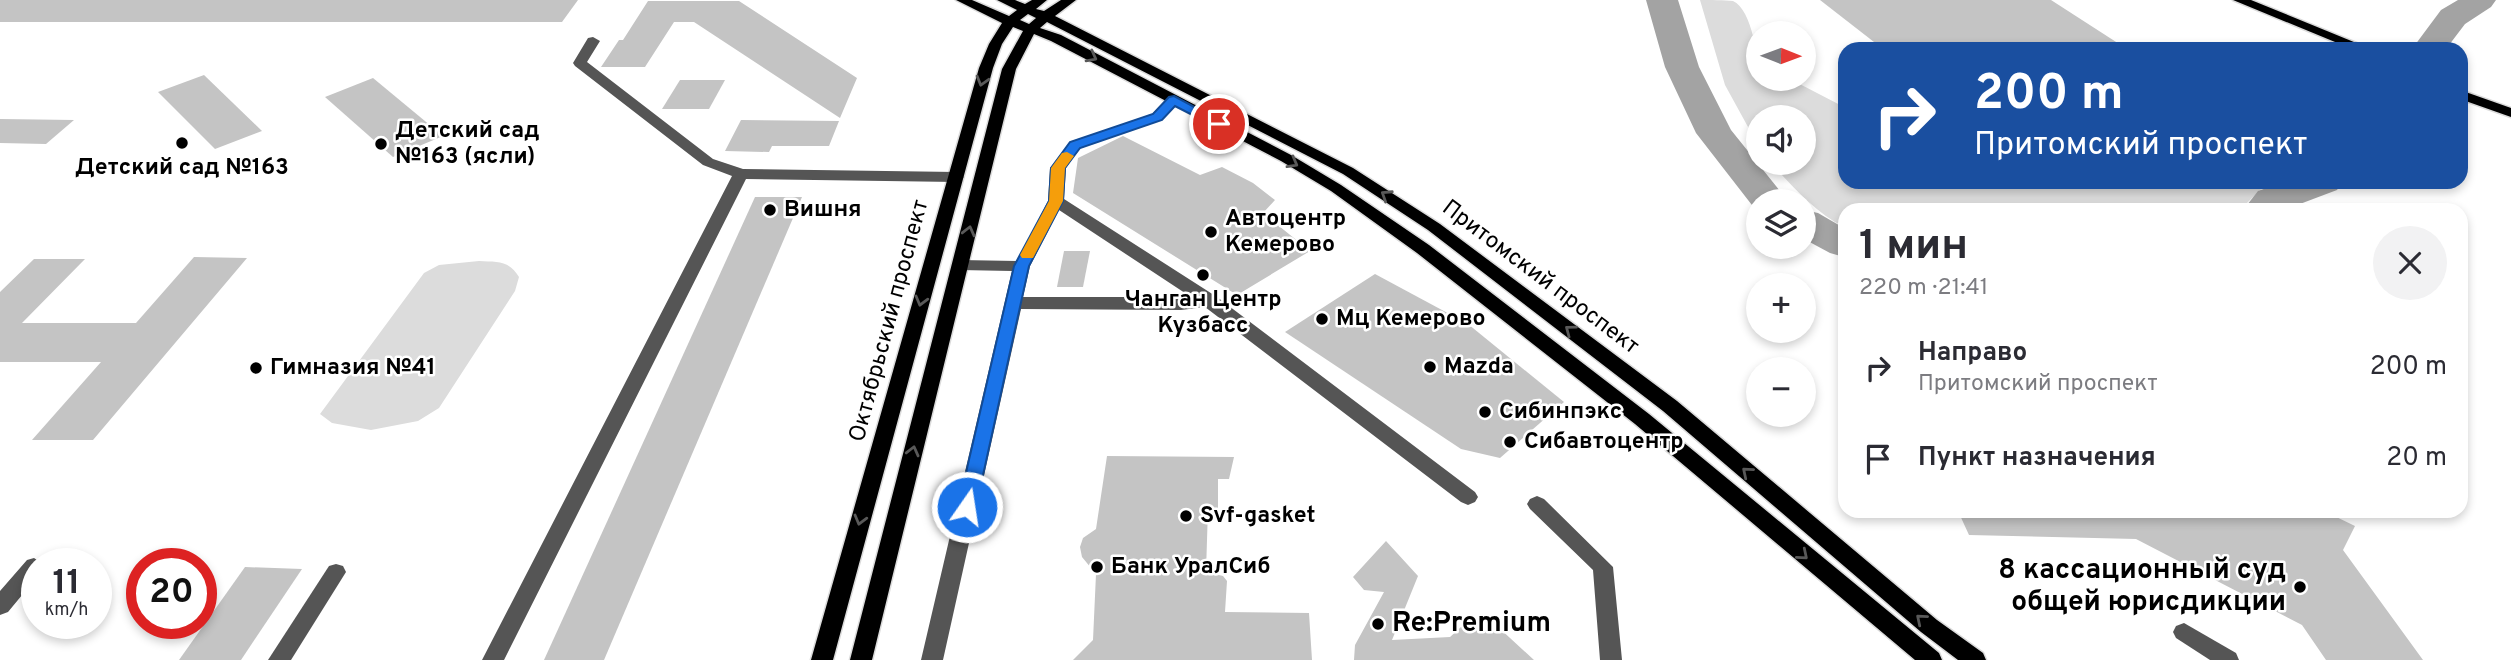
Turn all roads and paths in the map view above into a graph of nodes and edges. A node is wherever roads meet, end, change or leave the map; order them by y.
1 (962, 0) edge
2 (1003, 0) edge
3 (1070, 0) edge
4 (2224, 0) edge
5 (2239, 0) edge
6 (1035, 13) edge
7 (1010, 20) junction
8 (2304, 31) junction
9 (593, 41) dead end
10 (2327, 42) edge
11 (2341, 42) edge
12 (2468, 88) edge
13 (2468, 97) edge
14 (1174, 100) junction
15 (2511, 103) edge
16 (2511, 113) edge
17 (741, 174) junction
18 (956, 177) junction
19 (1056, 201) junction
20 (960, 265) junction
21 (1021, 266) junction
22 (1211, 301) junction
23 (1014, 303) junction
24 (1468, 497) dead end
25 (1537, 504) dead end
26 (336, 572) dead end
27 (21, 581) edge
28 (0, 606) edge
29 (2184, 632) dead end
30 (279, 660) edge
31 (493, 660) edge
32 (822, 660) edge
33 (861, 660) edge
34 (932, 660) edge
35 (1611, 660) edge
36 (1931, 660) edge
37 (1975, 660) edge
38 (2228, 660) edge

1 - 7 main road
2 - 6 main road
3 - 6 main road
4 - 8 main road
5 - 8 main road
6 - 7 main road
6 -> 14 main road, Притомский проспект
20 -> 6 main road
37 -> 6 main road, Притомский проспект
7 -> 18 main road, Октябрьский проспект
8 - 10 main road
8 - 11 main road
9 - 17 lane
12 - 15 main road
13 - 16 main road
14 - 19 lane
14 -> 36 main road, Притомский проспект
17 - 18 lane
17 - 31 lane
18 -> 32 main road, Октябрьский проспект
19 - 21 lane
19 - 22 lane
20 - 21 lane
33 -> 20 main road
21 - 23 lane
22 - 23 lane
22 - 24 lane
23 - 34 lane
25 - 35 lane
26 - 30 lane
27 - 28 lane
29 - 38 lane

